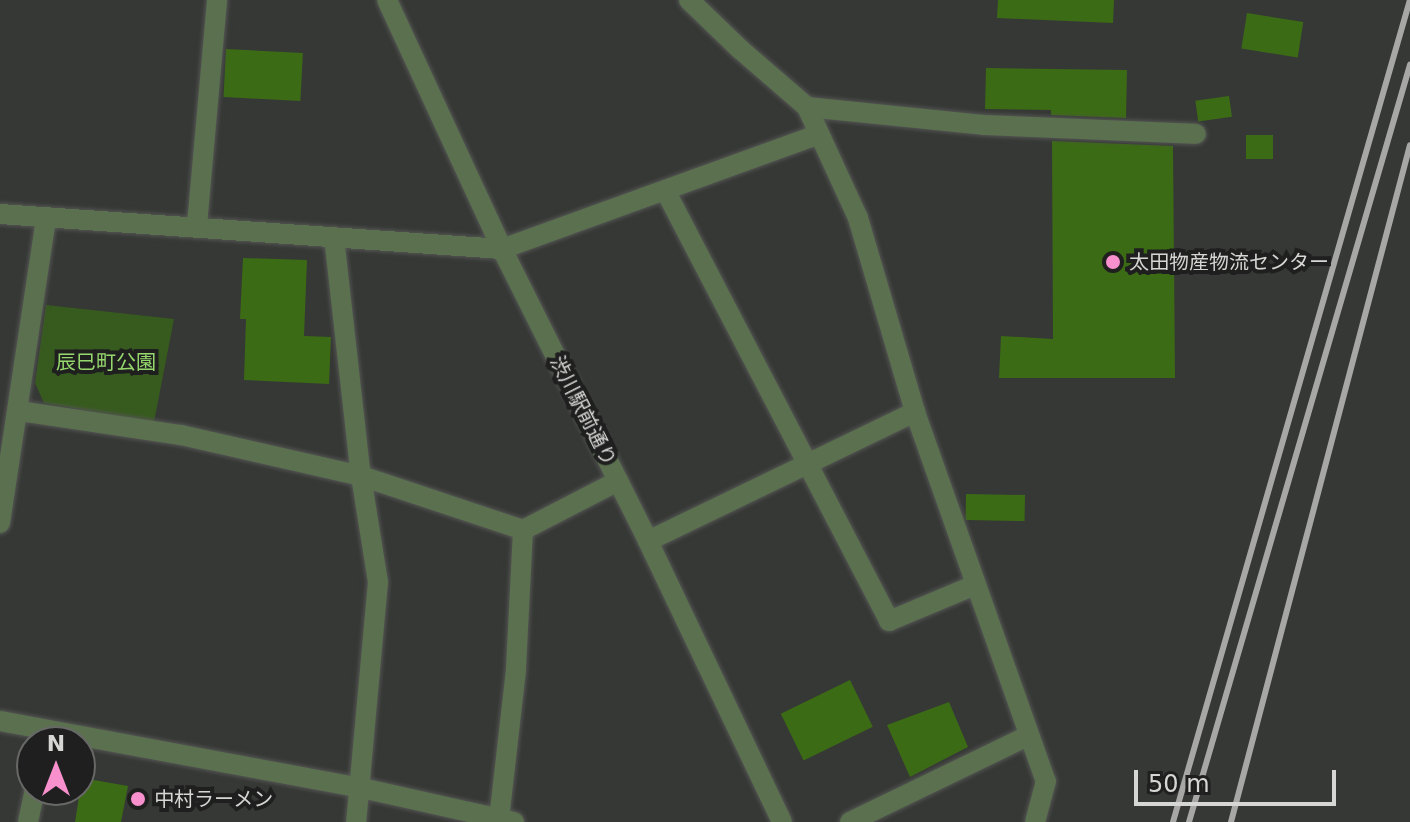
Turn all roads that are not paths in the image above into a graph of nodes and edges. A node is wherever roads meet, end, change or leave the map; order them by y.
1 (217, 0) edge
2 (387, 0) edge
3 (689, 0) edge
4 (807, 107) junction
5 (819, 134) junction
6 (1196, 134) dead end
7 (665, 190) junction
8 (0, 214) edge
9 (46, 219) junction
10 (197, 225) junction
11 (334, 237) junction
12 (502, 249) junction
13 (20, 411) junction
14 (915, 412) junction
15 (808, 464) junction
16 (361, 476) junction
17 (618, 481) junction
18 (0, 523) edge
19 (523, 530) junction
20 (648, 541) junction
21 (975, 585) junction
22 (1028, 736) junction
23 (96, 745) edge
24 (357, 787) junction
25 (507, 821) edge
26 (356, 822) edge
27 (782, 822) edge
28 (850, 822) edge
29 (1035, 822) edge

1 - 10 street
2 - 12 street, 渋川駅前通り
3 - 4 street
4 - 5 street
4 - 6 street
5 - 7 street
5 - 14 street
7 - 12 street
7 - 15 street
8 - 9 street
9 - 10 street
9 - 13 street
10 - 11 street
11 - 12 street
11 - 16 street
12 - 17 street, 渋川駅前通り
13 - 16 street
13 - 18 street
14 - 15 street
14 - 21 street
15 - 20 street
15 - 21 street
16 - 19 street
16 - 24 street
17 - 19 street
17 - 20 street, 渋川駅前通り
19 - 25 street
20 - 27 street, 渋川駅前通り
21 - 22 street
22 - 28 street
22 - 29 street
23 - 24 street
24 - 25 street
24 - 26 street

